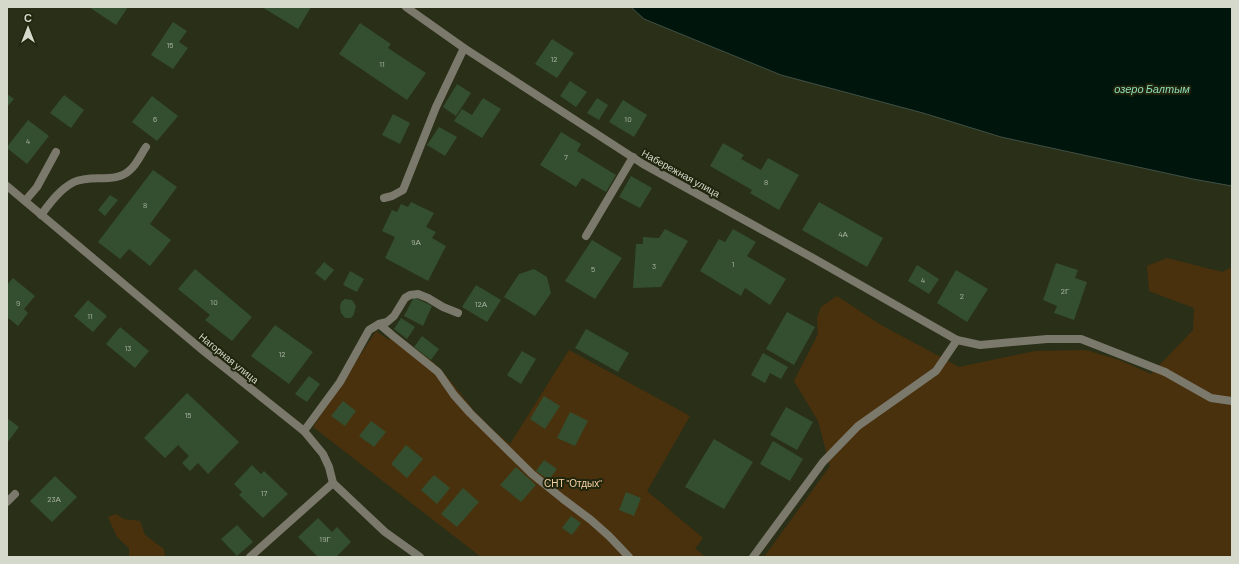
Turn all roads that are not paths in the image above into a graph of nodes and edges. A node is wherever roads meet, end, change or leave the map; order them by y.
1 (406, 7) edge
2 (464, 48) junction
3 (146, 147) dead end
4 (56, 152) dead end
5 (633, 157) junction
6 (7, 186) edge
7 (384, 198) dead end
8 (25, 201) junction
9 (41, 215) junction
10 (586, 236) dead end
11 (458, 313) dead end
12 (379, 324) junction
13 (957, 340) junction
14 (1232, 401) edge
15 (304, 431) junction
16 (333, 483) junction
17 (15, 494) dead end
18 (7, 502) edge
19 (250, 557) edge
20 (420, 557) edge
21 (629, 557) edge
22 (753, 557) edge

1 - 2 street, Набережная улица
2 - 5 street, Набережная улица
2 - 7 street
3 - 9 street
4 - 8 street
5 - 10 street
5 - 13 street, Набережная улица
6 - 8 street, Нагорная улица
8 - 9 street, Нагорная улица
9 - 15 street, Нагорная улица
11 - 12 street
12 - 15 street
12 - 21 street
13 - 14 street, Набережная улица
13 - 22 street
15 - 16 street, Нагорная улица
16 - 19 street
16 - 20 street
17 - 18 street

